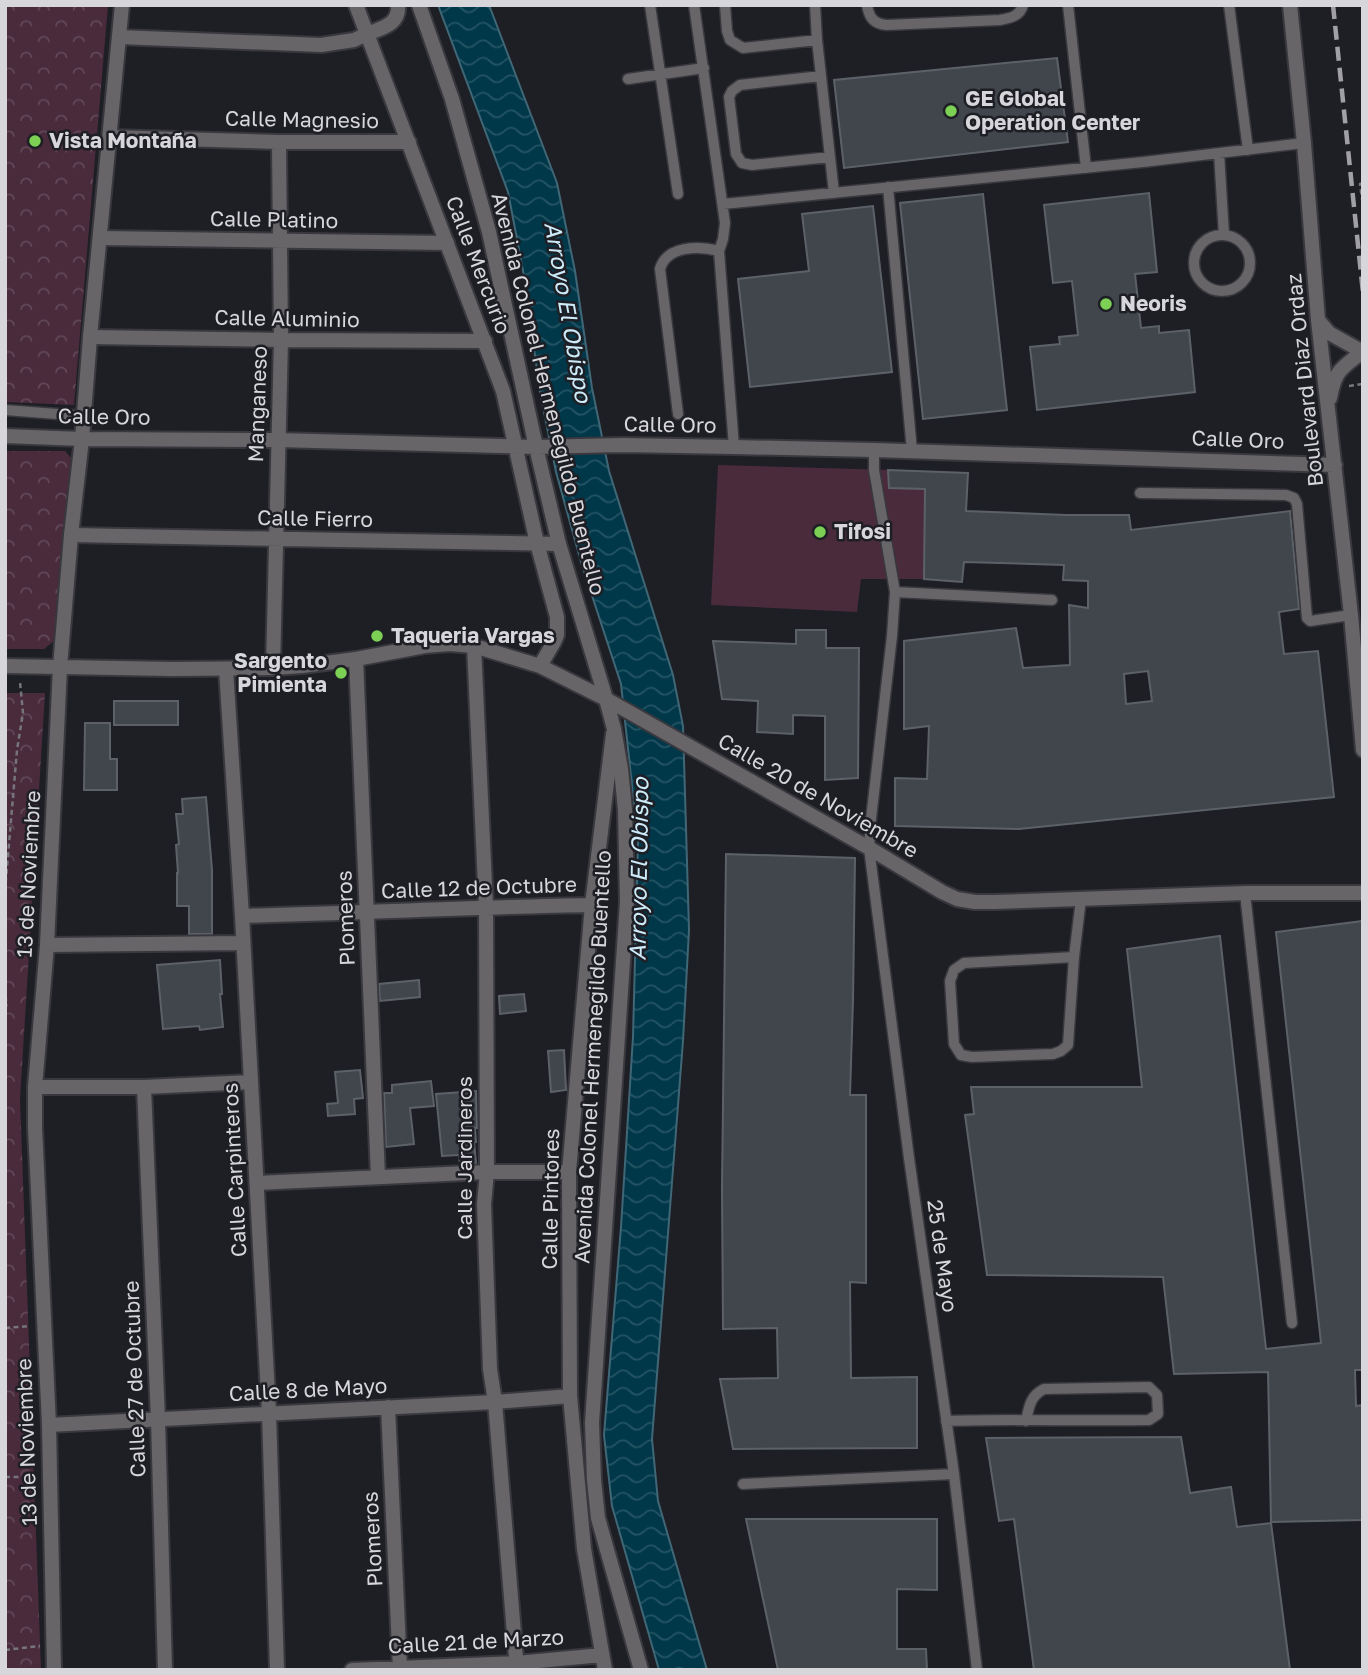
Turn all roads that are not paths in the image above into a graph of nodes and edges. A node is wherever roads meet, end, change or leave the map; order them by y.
1 (122, 5) edge
2 (356, 5) edge
3 (398, 5) edge
4 (419, 5) edge
5 (650, 5) edge
6 (694, 5) edge
7 (725, 5) edge
8 (815, 5) edge
9 (867, 5) edge
10 (1023, 5) edge
11 (1068, 5) edge
12 (1229, 5) edge
13 (1290, 5) edge
14 (366, 34) junction
15 (119, 37) junction
16 (817, 40) junction
17 (704, 68) junction
18 (661, 73) junction
19 (821, 76) junction
20 (628, 79) dead end
21 (110, 137) junction
22 (279, 142) junction
23 (409, 142) junction
24 (1304, 143) junction
25 (1248, 150) junction
26 (1219, 153) junction
27 (830, 157) junction
28 (1087, 168) junction
29 (888, 187) junction
30 (834, 193) junction
31 (678, 194) dead end
32 (723, 204) junction
33 (1224, 235) junction
34 (100, 238) junction
35 (279, 242) junction
36 (447, 243) junction
37 (719, 251) junction
38 (1318, 320) junction
39 (90, 337) junction
40 (281, 340) junction
41 (485, 341) junction
42 (1362, 352) edge
43 (523, 386) junction
44 (503, 391) junction
45 (1328, 409) junction
46 (5, 410) edge
47 (678, 414) dead end
48 (83, 416) junction
49 (5, 436) edge
50 (82, 439) junction
51 (278, 440) junction
52 (516, 446) junction
53 (541, 446) junction
54 (734, 446) junction
55 (874, 450) junction
56 (912, 451) junction
57 (1335, 465) junction
58 (1140, 493) dead end
59 (71, 535) junction
60 (275, 539) junction
61 (537, 543) junction
62 (559, 544) junction
63 (895, 592) junction
64 (1052, 600) dead end
65 (1351, 615) junction
66 (474, 646) junction
67 (356, 659) junction
68 (12, 666) edge
69 (540, 666) junction
70 (60, 667) junction
71 (272, 668) junction
72 (226, 669) junction
73 (606, 699) junction
74 (614, 729) junction
75 (1363, 750) edge
76 (869, 848) junction
77 (1245, 893) junction
78 (1363, 893) edge
79 (1081, 899) junction
80 (592, 905) junction
81 (486, 907) junction
82 (367, 913) junction
83 (242, 916) junction
84 (243, 943) junction
85 (47, 945) junction
86 (1074, 957) junction
87 (251, 1082) junction
88 (35, 1087) junction
89 (144, 1087) junction
90 (487, 1172) junction
91 (569, 1172) junction
92 (378, 1176) junction
93 (257, 1183) junction
94 (1292, 1323) dead end
95 (570, 1396) junction
96 (495, 1402) junction
97 (388, 1407) junction
98 (269, 1413) junction
99 (158, 1419) junction
100 (1026, 1421) junction
101 (946, 1422) junction
102 (49, 1425) junction
103 (954, 1474) junction
104 (743, 1484) dead end
105 (604, 1663) edge
106 (517, 1666) edge
107 (400, 1668) edge
108 (54, 1670) edge
109 (165, 1670) edge
110 (276, 1670) edge
111 (352, 1670) edge
112 (641, 1670) edge
113 (977, 1670) edge

1 - 15 street, 13 de Noviembre
2 - 14 street, Calle Mercurio
3 - 14 street
4 - 43 street, Avenida Colonel Hermenegildo Buentello
5 - 18 lane
6 - 17 lane
7 - 16 lane
8 - 16 lane
9 - 10 lane
11 - 28 lane
12 - 25 lane
13 - 24 street, Boulevard Diaz Ordaz
14 - 15 street
14 - 23 street, Calle Mercurio
15 - 21 street, 13 de Noviembre
16 - 19 lane
17 - 18 lane
17 - 32 lane
18 - 20 lane
18 - 31 lane
19 - 27 lane
19 - 27 lane
21 - 22 street, Calle Magnesio
21 - 34 street, 13 de Noviembre
22 - 23 street, Calle Magnesio
22 - 35 street, Manganeso
23 - 36 street, Calle Mercurio
24 - 25 lane
24 - 38 street, Boulevard Diaz Ordaz
25 - 26 lane
26 - 28 lane
26 - 33 lane
27 - 30 lane
28 - 29 lane
29 - 30 lane
29 - 56 lane
30 - 32 lane
32 - 37 lane
33 - 33 lane
34 - 35 street, Calle Platino
34 - 39 street, 13 de Noviembre
35 - 36 street, Calle Platino
35 - 40 street, Manganeso
36 - 41 street, Calle Mercurio
37 - 47 lane
37 - 54 lane
38 - 42 street
38 - 45 street, Boulevard Diaz Ordaz
39 - 40 street, Calle Aluminio
39 - 48 street, 13 de Noviembre
40 - 41 street, Calle Aluminio
40 - 51 street, Manganeso
41 - 44 street, Calle Mercurio
42 - 45 street
43 - 44 street
43 - 53 street, Avenida Colonel Hermenegildo Buentello
44 - 52 street, Calle Mercurio
45 - 57 street, Boulevard Diaz Ordaz
46 - 48 lane
48 - 50 street, 13 de Noviembre
49 - 50 street, Calle Oro
50 - 51 street, Calle Oro
50 - 59 street, 13 de Noviembre
51 - 52 street, Calle Oro
51 - 60 street, Manganeso
52 - 53 street, Calle Oro
52 - 61 street, Calle Mercurio
53 - 54 street, Calle Oro
53 - 62 street, Avenida Colonel Hermenegildo Buentello
54 - 55 street, Calle Oro
55 - 56 street, Calle Oro
55 - 63 lane, 25 de Mayo
56 - 57 street, Calle Oro
57 - 65 street, Boulevard Diaz Ordaz
58 - 65 lane
59 - 60 street, Calle Fierro
59 - 70 street, 13 de Noviembre
60 - 61 street, Calle Fierro
60 - 71 street, Manganeso
61 - 62 street, Calle Fierro
61 - 69 street, Calle Mercurio
62 - 73 street, Avenida Colonel Hermenegildo Buentello
63 - 64 lane
63 - 76 lane, 25 de Mayo
65 - 75 street, Boulevard Diaz Ordaz
66 - 67 street, Calle 20 de Noviembre
66 - 69 street, Calle 20 de Noviembre
66 - 81 street, Calle Jardineros
67 - 71 street, Calle 20 de Noviembre
67 - 82 street, Plomeros
68 - 70 street, Calle 20 de Noviembre
69 - 73 street, Calle 20 de Noviembre
70 - 72 street, Calle 20 de Noviembre
70 - 85 street, 13 de Noviembre
71 - 72 street, Calle 20 de Noviembre
72 - 83 street, Calle Carpinteros
73 - 74 street, Avenida Colonel Hermenegildo Buentello
73 - 76 street, Calle 20 de Noviembre
74 - 80 street, Calle Pintores
74 - 112 street, Avenida Colonel Hermenegildo Buentello
76 - 79 street, Calle 20 de Noviembre
76 - 101 lane, 25 de Mayo
77 - 78 street, Calle 20 de Noviembre
77 - 79 street, Calle 20 de Noviembre
77 - 94 lane
79 - 86 lane
80 - 81 street, Calle 12 de Octubre
80 - 91 street, Calle Pintores
81 - 82 street, Calle 12 de Octubre
81 - 90 street, Calle Jardineros
82 - 83 street, Calle 12 de Octubre
82 - 92 street, Plomeros
83 - 84 street, Calle Carpinteros
84 - 85 street
84 - 87 street, Calle Carpinteros
85 - 88 street, 13 de Noviembre
86 - 86 lane
87 - 89 street
87 - 93 street, Calle Carpinteros
88 - 89 street
88 - 102 street, 13 de Noviembre
89 - 99 street, Calle 27 de Octubre
90 - 91 street
90 - 92 street
90 - 96 street, Calle Jardineros
91 - 95 street, Calle Pintores
92 - 93 street
93 - 98 street, Calle Carpinteros
95 - 96 street, Calle 8 de Mayo
95 - 105 street, Calle Pintores
96 - 97 street, Calle 8 de Mayo
96 - 106 street, Calle Jardineros
97 - 98 street, Calle 8 de Mayo
97 - 107 street, Plomeros
98 - 99 street, Calle 8 de Mayo
98 - 110 street, Calle Carpinteros
99 - 102 street, Calle 8 de Mayo
99 - 109 street, Calle 27 de Octubre
100 - 100 lane
100 - 101 lane
101 - 103 lane, 25 de Mayo
102 - 108 street, 13 de Noviembre
103 - 104 lane
103 - 113 lane, 25 de Mayo
105 - 106 street, Calle 21 de Marzo
106 - 107 street, Calle 21 de Marzo
107 - 111 street, Calle 21 de Marzo

